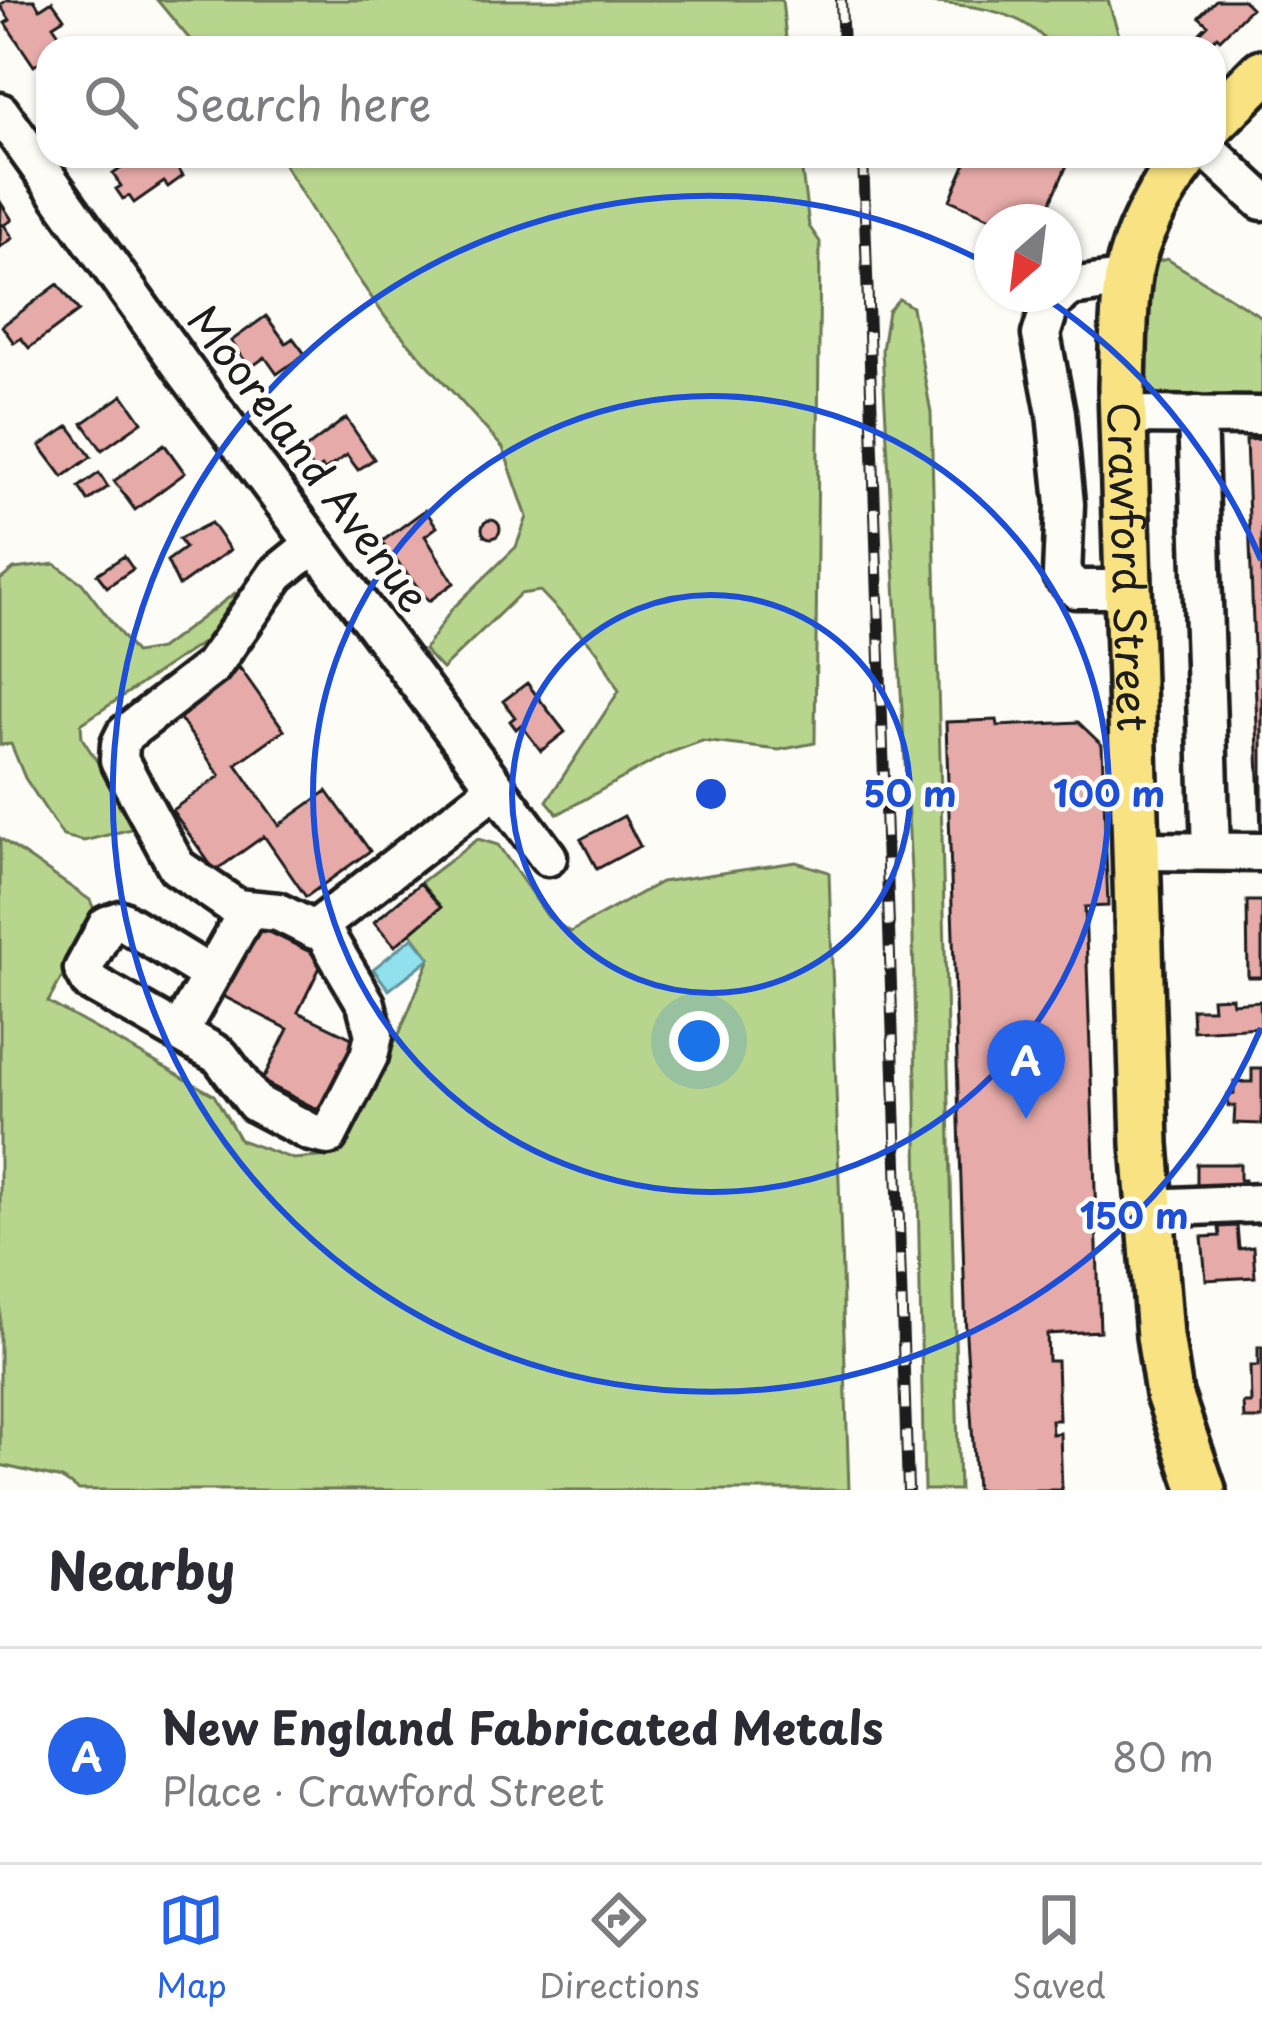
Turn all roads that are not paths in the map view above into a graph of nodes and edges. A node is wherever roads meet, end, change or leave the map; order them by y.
1 (1262, 73) edge
2 (1226, 109) edge
3 (0, 112) edge
4 (36, 162) edge
5 (1226, 167) edge
6 (41, 168) edge
7 (1178, 168) edge
8 (1262, 201) edge
9 (1127, 279) junction
10 (1082, 285) edge
11 (1048, 312) edge
12 (1123, 415) junction
13 (1197, 415) junction
14 (1262, 416) edge
15 (314, 544) junction
16 (1128, 589) junction
17 (496, 788) junction
18 (1136, 851) junction
19 (1211, 851) junction
20 (1262, 852) edge
21 (548, 857) dead end
22 (248, 910) junction
23 (320, 926) junction
24 (211, 975) junction
25 (179, 1033) junction
26 (1262, 1203) edge
27 (1150, 1208) junction
28 (1202, 1490) edge

1 - 2 main road
3 - 4 street, Mooreland Avenue
5 - 8 street
6 - 15 street, Mooreland Avenue
7 - 9 main road, Crawford Street
9 - 10 street
9 - 12 main road, Crawford Street
11 - 16 street
12 - 13 street
12 - 16 main road, Crawford Street
13 - 14 street
13 - 19 street
15 - 17 street, Mooreland Avenue
15 - 22 street
16 - 18 main road, Crawford Street
17 - 21 street, Mooreland Avenue
17 - 23 street
18 - 19 street
18 - 27 main road, Crawford Street
19 - 20 street
22 - 23 street
22 - 24 street
23 - 25 street
24 - 25 street
24 - 25 street
26 - 27 street
27 - 28 main road, Crawford Street

